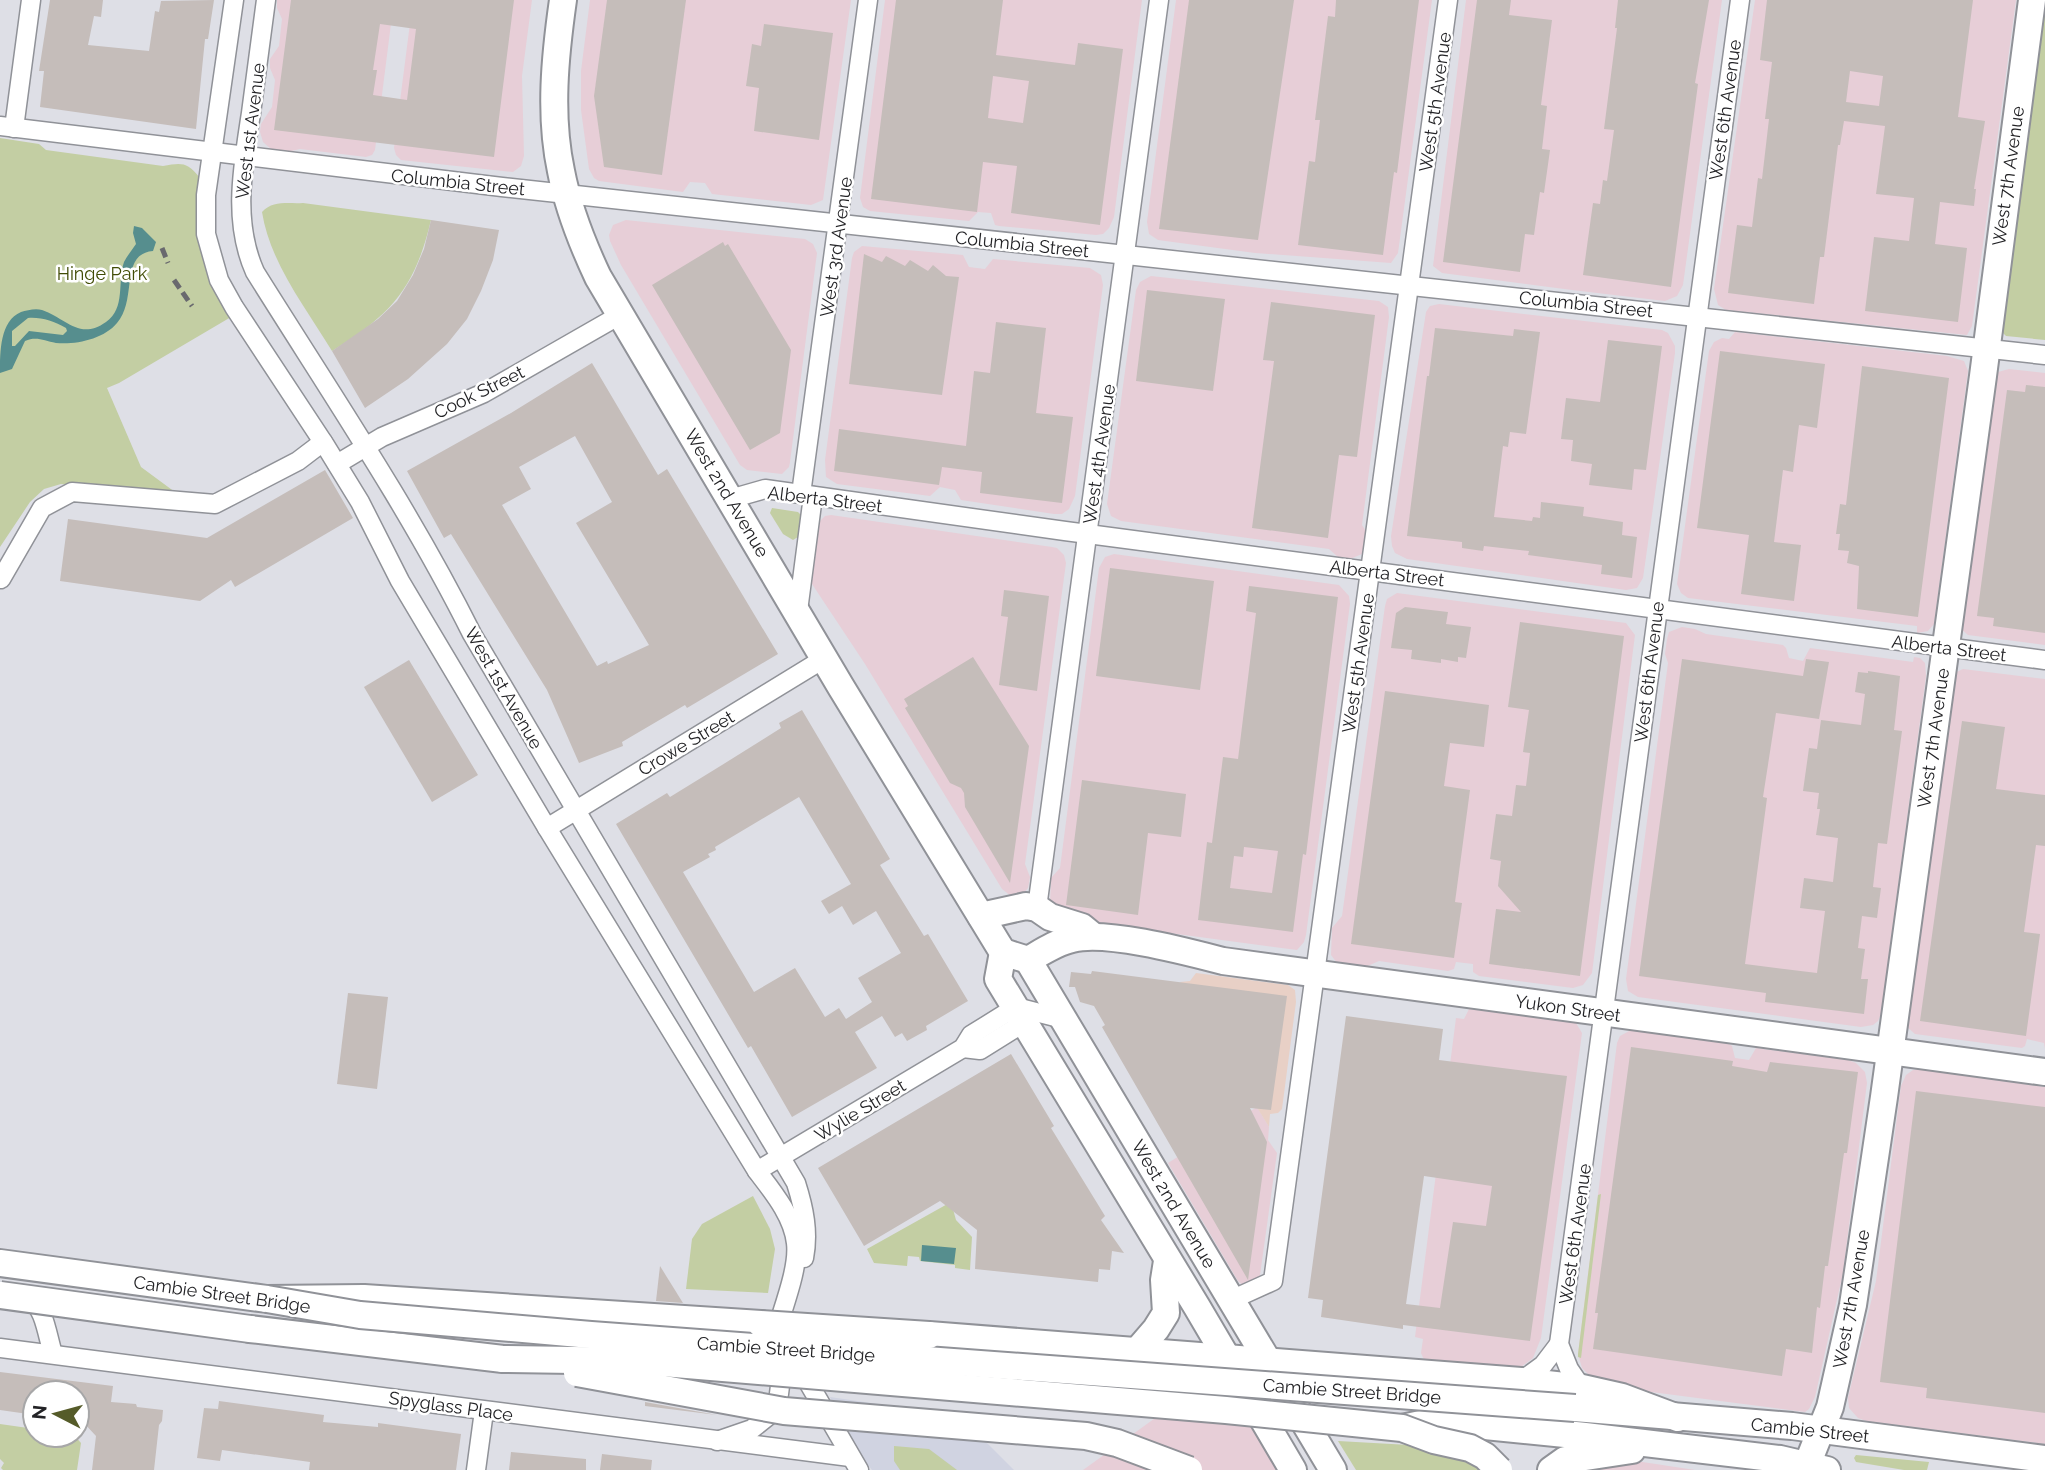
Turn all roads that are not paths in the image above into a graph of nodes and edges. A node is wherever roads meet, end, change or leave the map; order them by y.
1 (31, 0) edge
2 (234, 0) edge
3 (266, 0) edge
4 (563, 0) edge
5 (868, 0) edge
6 (1159, 0) edge
7 (1448, 0) edge
8 (1740, 0) edge
9 (2032, 0) edge
10 (7, 127) edge
11 (212, 153) junction
12 (245, 158) junction
13 (567, 194) junction
14 (839, 224) junction
15 (1126, 255) junction
16 (1410, 285) junction
17 (620, 315) junction
18 (1696, 317) junction
19 (1986, 348) junction
20 (2045, 355) edge
21 (324, 442) junction
22 (367, 446) junction
23 (337, 464) junction
24 (807, 495) junction
25 (730, 499) junction
26 (1088, 534) junction
27 (1371, 571) junction
28 (1, 579) edge
29 (1657, 608) junction
30 (797, 611) junction
31 (1945, 648) junction
32 (825, 658) junction
33 (2045, 660) edge
34 (575, 811) junction
35 (547, 828) junction
36 (1037, 908) junction
37 (981, 916) junction
38 (1093, 936) junction
39 (1003, 952) junction
40 (1028, 960) junction
41 (1315, 974) junction
42 (1604, 1013) junction
43 (1020, 1015) junction
44 (1063, 1018) junction
45 (1890, 1051) junction
46 (2045, 1072) edge
47 (781, 1157) junction
48 (757, 1171) junction
49 (1167, 1261) junction
50 (0, 1263) edge
51 (0, 1294) edge
52 (267, 1299) junction
53 (1231, 1300) junction
54 (1559, 1344) junction
55 (0, 1348) edge
56 (1130, 1350) junction
57 (53, 1354) junction
58 (1227, 1358) junction
59 (503, 1359) junction
60 (1268, 1361) junction
61 (1521, 1381) junction
62 (1578, 1398) junction
63 (484, 1411) junction
64 (1402, 1427) junction
65 (1821, 1431) junction
66 (1557, 1434) joint
67 (717, 1441) junction
68 (1662, 1446) junction
69 (2045, 1459) edge
70 (854, 1463) edge
71 (1813, 1468) edge
72 (476, 1470) edge
73 (1189, 1470) edge
74 (1293, 1470) edge
75 (1333, 1470) edge
76 (1499, 1470) edge
77 (1550, 1470) edge

1 - 10 street
2 - 11 street, West 1st Avenue
3 - 12 street, West 1st Avenue
4 - 13 main road, West 2nd Avenue
5 - 14 street, West 3rd Avenue
6 - 15 street, West 4th Avenue
7 - 16 street, West 5th Avenue
8 - 18 street, West 6th Avenue
9 - 19 main road, West 7th Avenue
10 - 11 street, Columbia Street
11 - 12 street, Columbia Street
11 - 21 street, West 1st Avenue
12 - 13 street, Columbia Street
12 - 22 street, West 1st Avenue
13 - 14 street, Columbia Street
13 - 17 main road, West 2nd Avenue
14 - 15 street, Columbia Street
14 - 24 street, West 3rd Avenue
15 - 16 street, Columbia Street
15 - 26 street, West 4th Avenue
16 - 18 street, Columbia Street
16 - 27 street, West 5th Avenue
17 - 22 street, Cook Street
17 - 25 main road, West 2nd Avenue
18 - 19 street, Columbia Street
18 - 29 street, West 6th Avenue
19 - 20 street, Columbia Street
19 - 31 main road, West 7th Avenue
21 - 23 street, West 1st Avenue
21 - 28 street
22 - 23 street, Cook Street
22 - 34 street, West 1st Avenue
23 - 35 street, West 1st Avenue
24 - 25 street, Alberta Street
24 - 26 street, Alberta Street
24 - 30 street, West 3rd Avenue
25 - 30 main road, West 2nd Avenue
26 - 27 street, Alberta Street
26 - 36 street, West 4th Avenue
27 - 29 street, Alberta Street
27 - 41 street, West 5th Avenue
29 - 31 street, Alberta Street
29 - 42 street, West 6th Avenue
30 - 32 main road, West 2nd Avenue
31 - 33 street, Alberta Street
31 - 45 main road, West 7th Avenue
32 - 34 street, Crowe Street
32 - 37 main road, West 2nd Avenue
34 - 35 street, Crowe Street
34 - 47 street, West 1st Avenue
35 - 48 street, West 1st Avenue
36 - 37 main road, Yukon Street
36 - 38 main road, Yukon Street
37 - 39 main road, West 2nd Avenue
38 - 40 main road, Yukon Street
38 - 41 main road, Yukon Street
39 - 40 main road
39 - 43 main road, West 2nd Avenue
40 - 44 main road, West 2nd Avenue
41 - 42 main road, Yukon Street
41 - 53 street, West 5th Avenue
42 - 45 main road, Yukon Street
42 - 54 street, West 6th Avenue
43 - 44 street
43 - 47 street, Wylie Street
43 - 49 main road, West 2nd Avenue
44 - 53 main road, West 2nd Avenue
45 - 46 main road, Yukon Street
45 - 65 main road, West 7th Avenue
47 - 48 street, Wylie Street
47 - 70 street, West 1st Avenue
48 - 67 street, West 1st Avenue
49 - 56 main road
49 - 58 main road, West 2nd Avenue
50 - 52 main road, Cambie Street Bridge
51 - 57 street
51 - 59 main road, Cambie Street Bridge, bridge
52 - 56 main road, bridge
52 - 62 main road, Cambie Street Bridge, bridge
53 - 60 main road, West 2nd Avenue
54 - 61 street
54 - 62 street
55 - 57 street, Spyglass Place
56 - 58 main road
57 - 63 street, Spyglass Place
58 - 60 main road
58 - 74 main road, West 2nd Avenue
59 - 64 main road, Cambie Street Bridge, bridge
59 - 73 main road, bridge
60 - 61 main road
60 - 75 main road, West 2nd Avenue
61 - 62 main road
62 - 65 main road, Cambie Street
63 - 67 street, Spyglass Place
63 - 72 street
64 - 66 main road, Cambie Street Bridge
64 - 76 main road, bridge
65 - 69 main road, Cambie Street
65 - 71 main road, West 7th Avenue
66 - 68 main road, Cambie Street
67 - 70 street, Spyglass Place
68 - 71 main road, Cambie Street
68 - 77 main road

